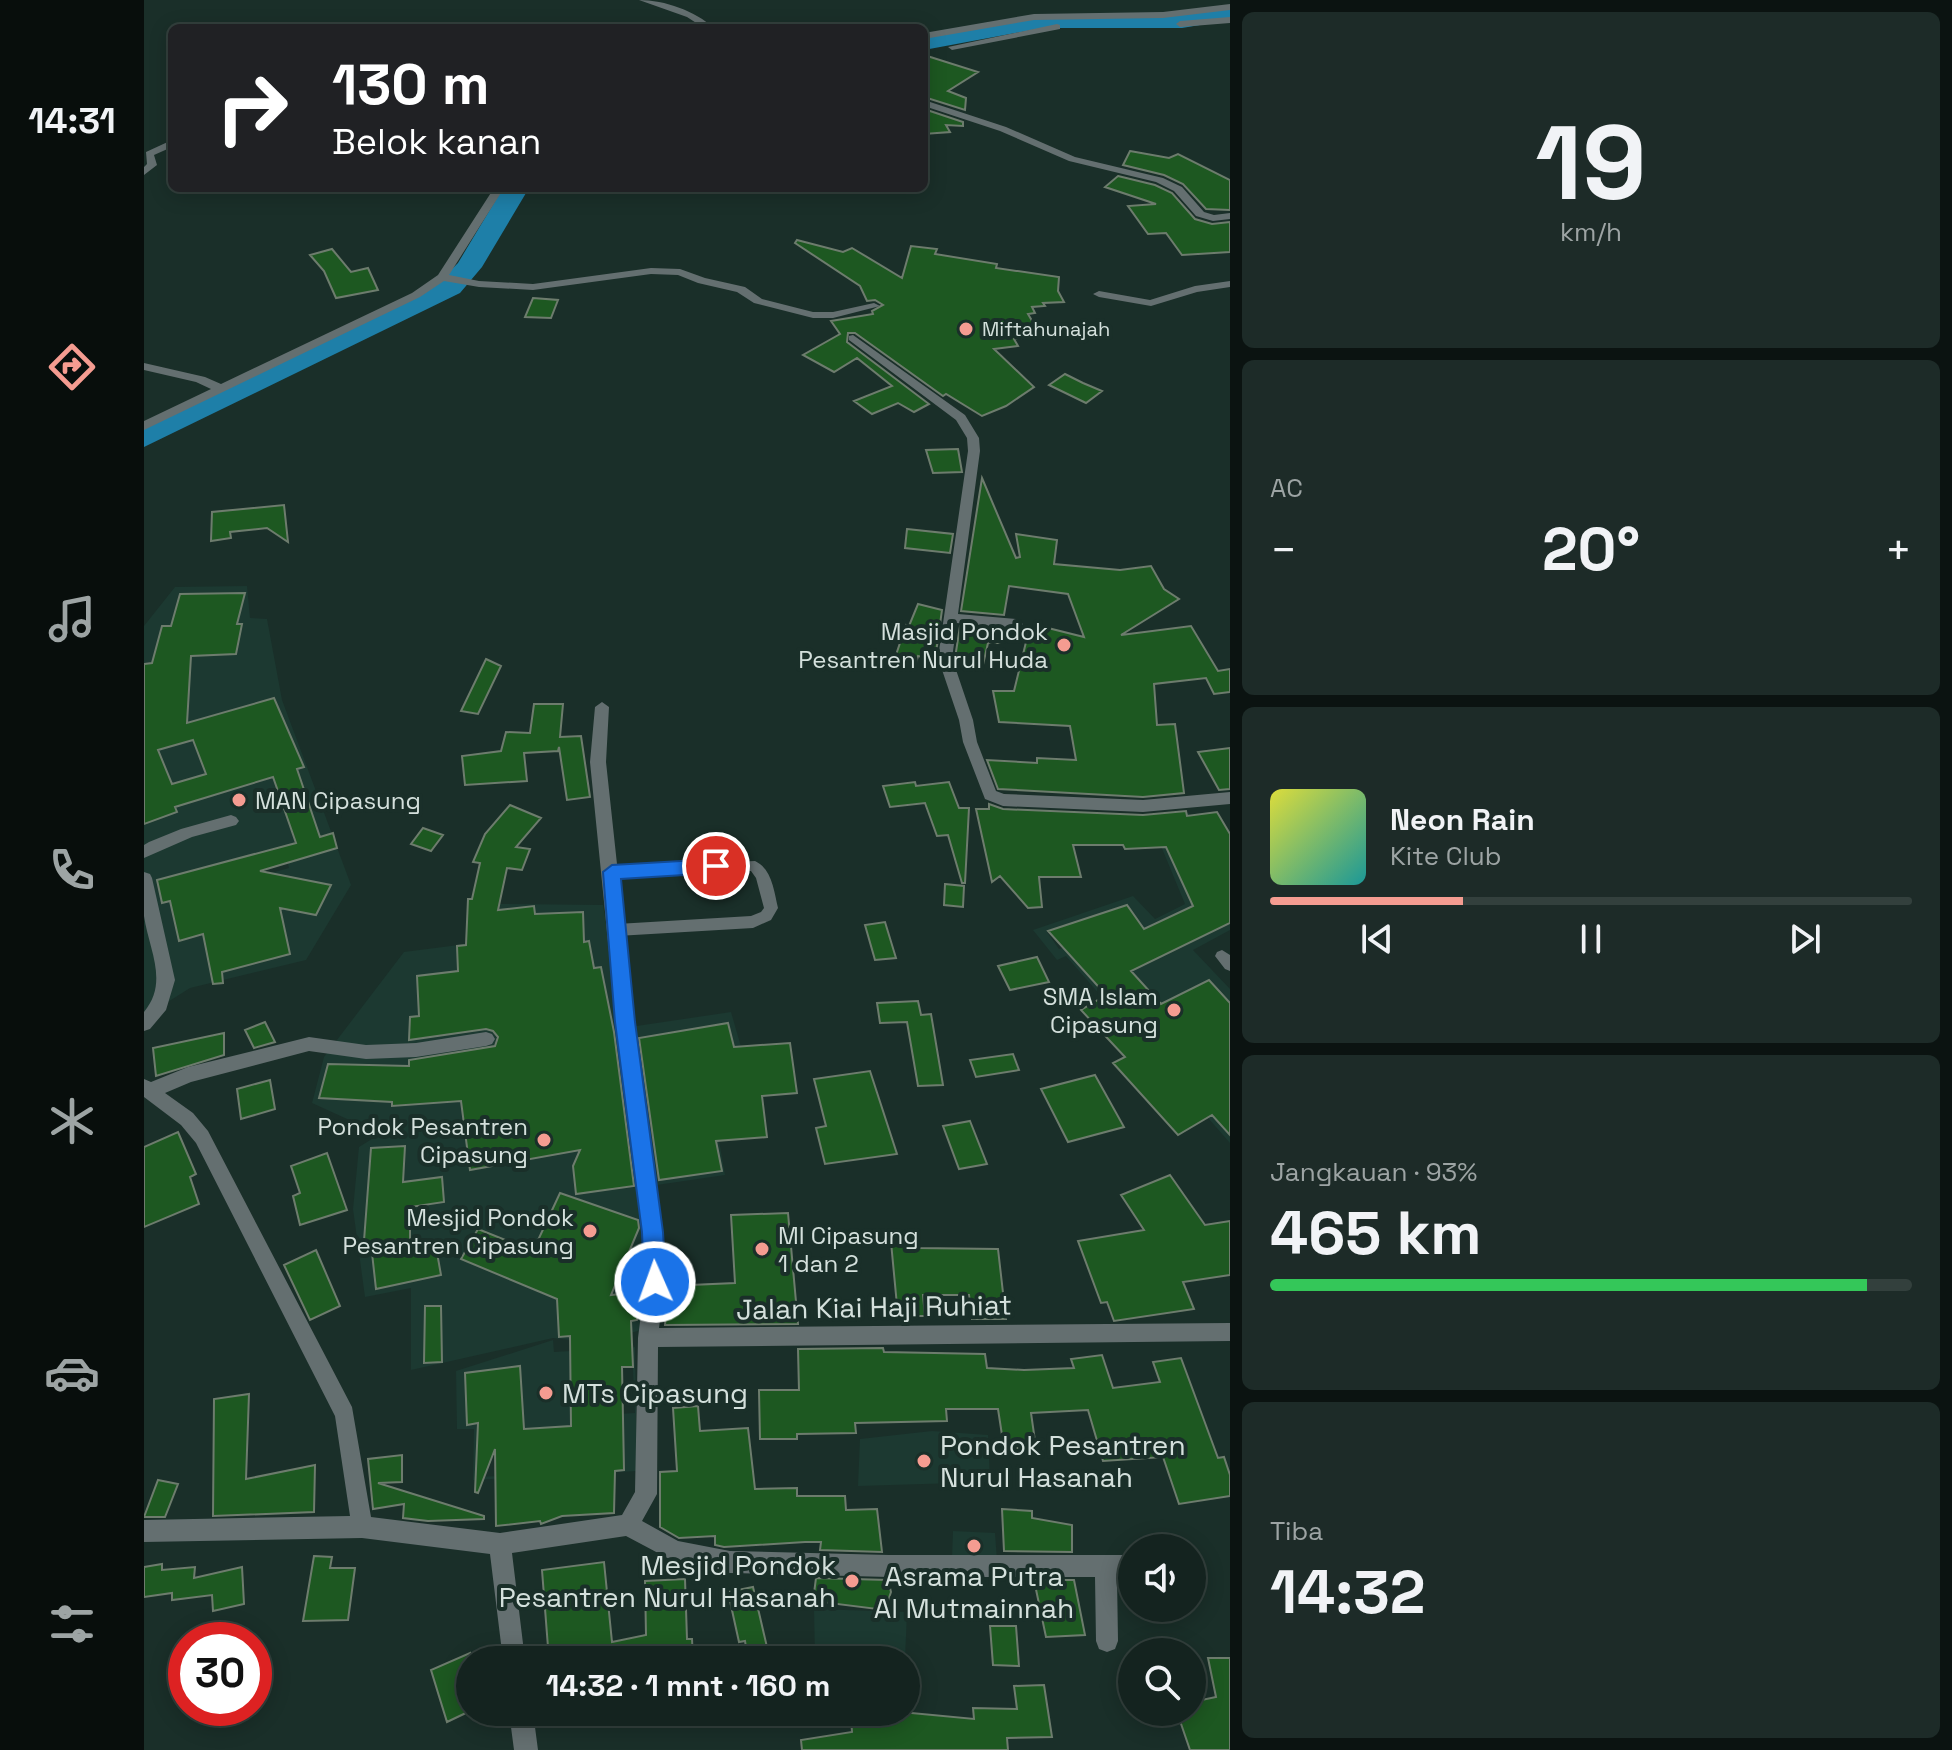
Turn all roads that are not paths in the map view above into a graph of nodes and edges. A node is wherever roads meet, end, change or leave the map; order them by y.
1 (643, 0) edge
2 (1230, 7) edge
3 (1230, 20) edge
4 (704, 24) edge
5 (928, 35) edge
6 (952, 47) dead end
7 (928, 104) edge
8 (168, 145) edge
9 (144, 172) edge
10 (497, 192) edge
11 (1230, 216) edge
12 (445, 278) junction
13 (1230, 284) edge
14 (1099, 294) dead end
15 (874, 306) dead end
16 (853, 338) dead end
17 (144, 366) edge
18 (220, 389) junction
19 (144, 426) edge
20 (950, 618) junction
21 (1016, 624) dead end
22 (602, 707) dead end
23 (1230, 798) edge
24 (231, 821) dead end
25 (144, 852) edge
26 (612, 872) junction
27 (144, 878) edge
28 (617, 930) junction
29 (144, 1024) edge
30 (486, 1039) dead end
31 (147, 1089) edge
32 (1230, 1332) edge
33 (648, 1338) junction
34 (628, 1525) junction
35 (362, 1527) junction
36 (144, 1531) edge
37 (500, 1544) junction
38 (1106, 1567) junction
39 (1118, 1567) edge
40 (1107, 1641) dead end
41 (512, 1646) edge
42 (523, 1726) edge
43 (526, 1750) edge

1 - 4 street
2 - 5 street
3 - 6 street
7 - 11 street
8 - 9 street
10 - 12 street
12 - 15 street
12 - 18 street
13 - 14 street
16 - 20 street
17 - 18 street
18 - 19 street
20 - 21 street
20 - 23 street
22 - 26 street
24 - 25 street
26 - 28 street
26 - 28 lane
27 - 29 street
28 - 33 street
30 - 31 street
31 - 35 street
32 - 33 street, Jalan Kiai Haji Ruhiat
33 - 34 street
34 - 37 street
34 - 38 street
35 - 36 street
35 - 37 street
37 - 41 street
38 - 39 street
38 - 40 street
42 - 43 street

